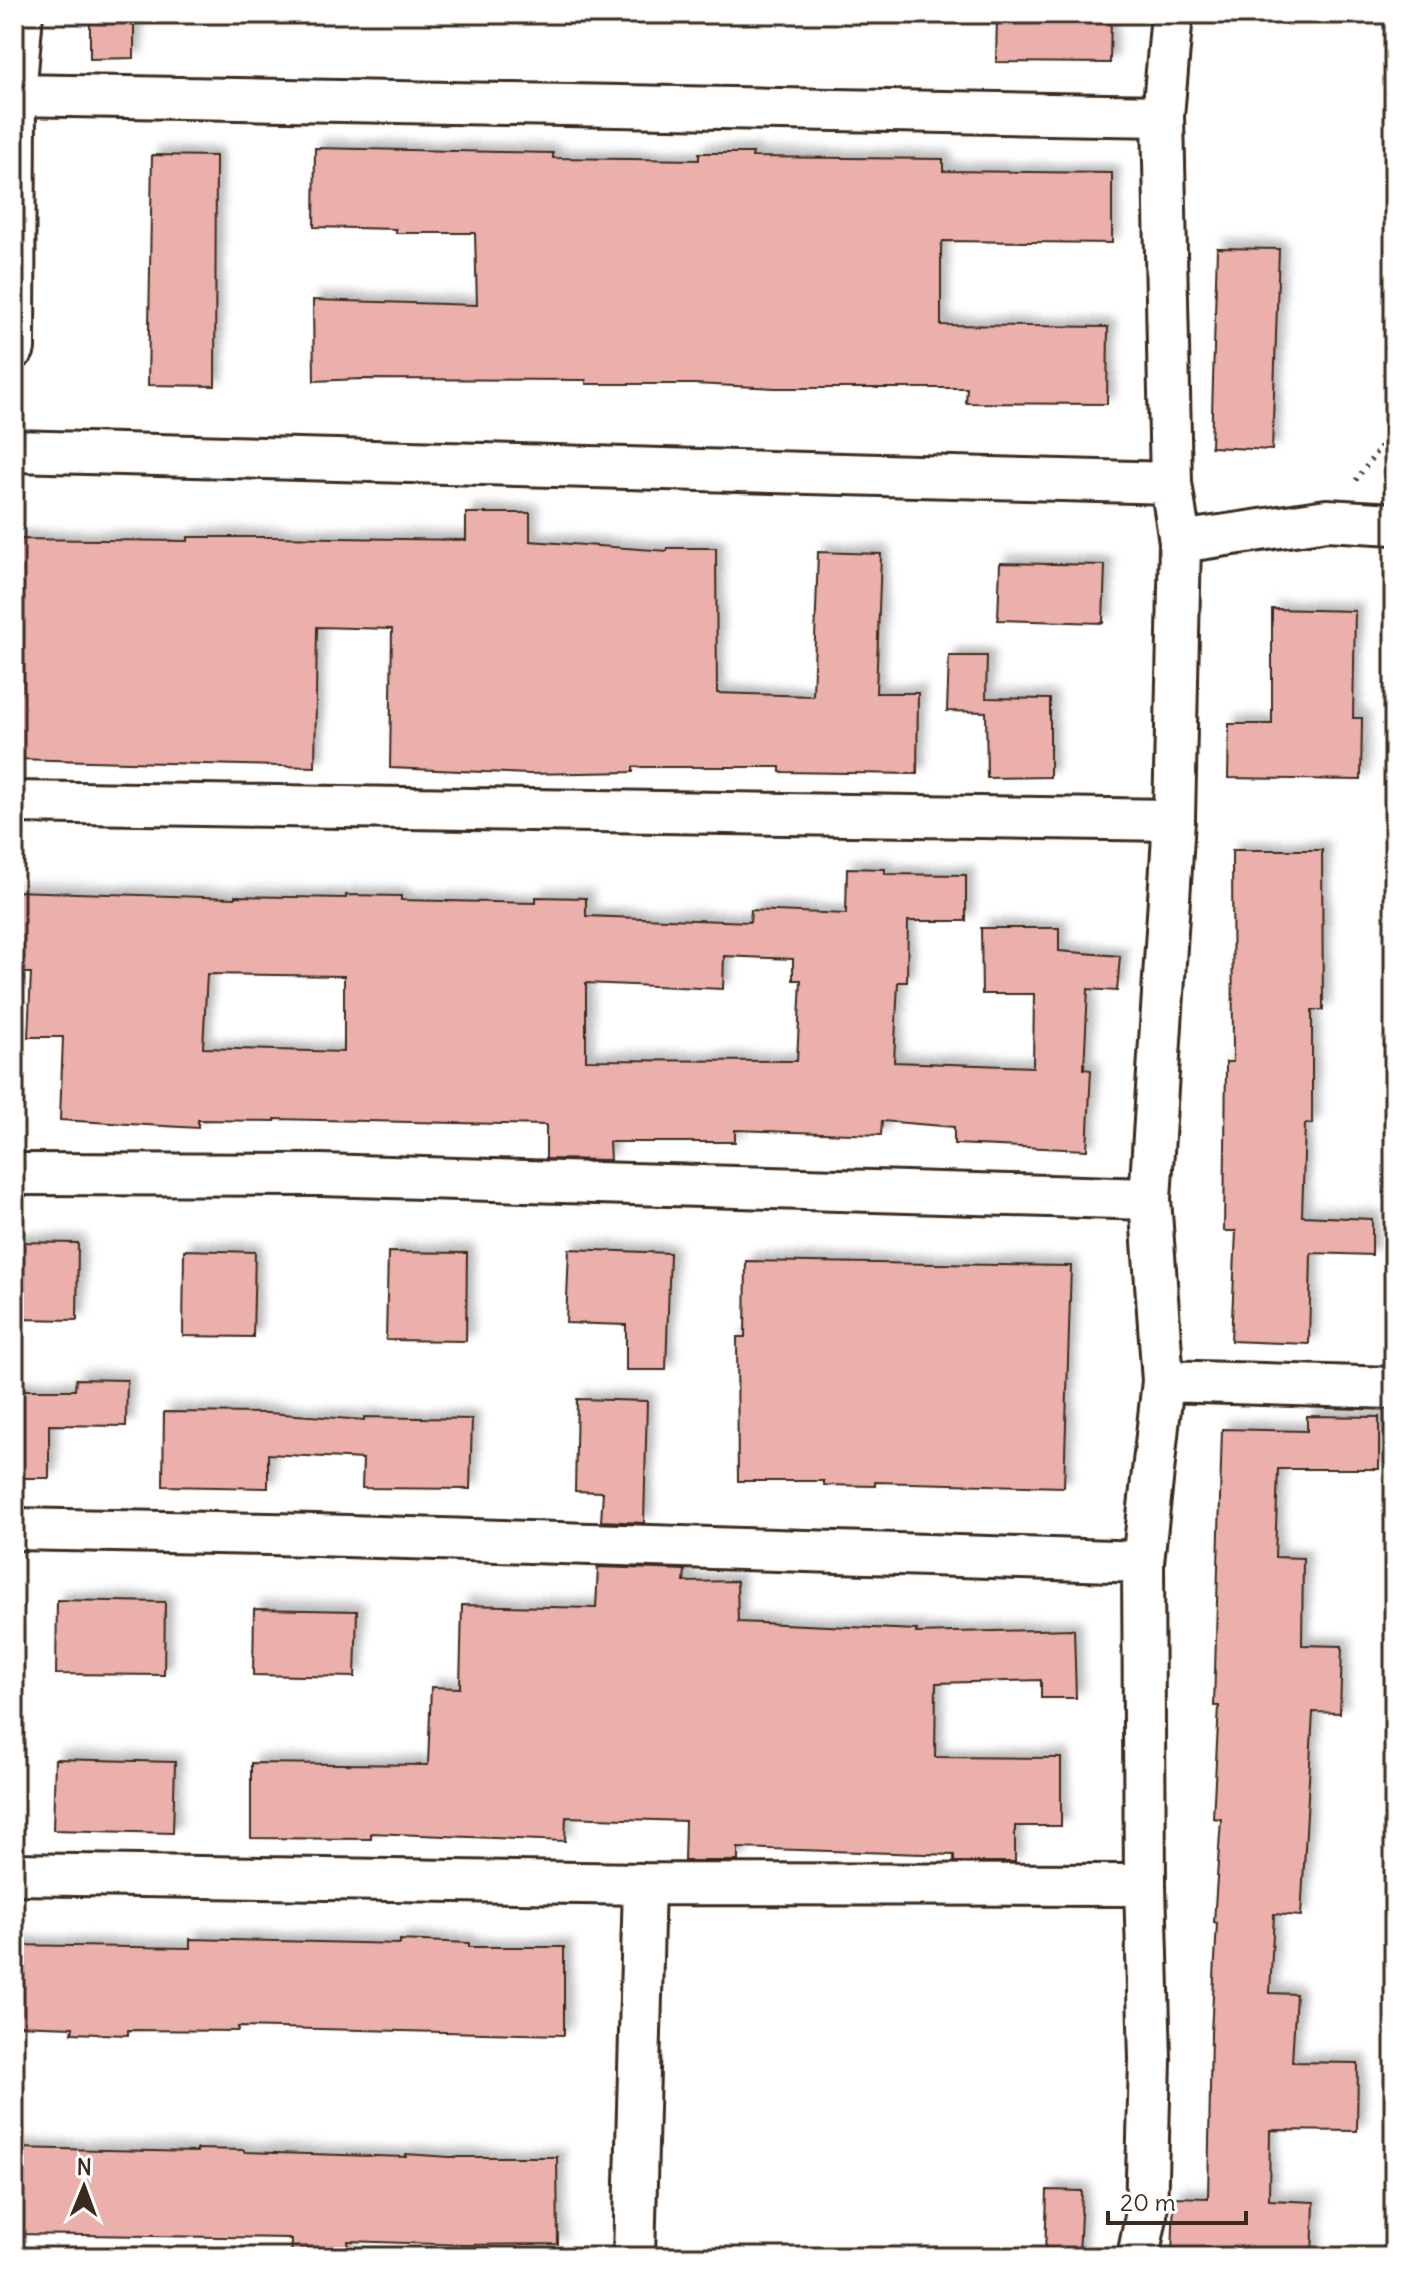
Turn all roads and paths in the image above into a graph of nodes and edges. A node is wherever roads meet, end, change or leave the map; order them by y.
1 (22, 14) edge
2 (1172, 14) edge
3 (14, 95) edge
4 (1163, 116) junction
5 (14, 348) edge
6 (1394, 428) edge
7 (14, 451) edge
8 (1171, 483) junction
9 (1327, 520) junction
10 (1394, 524) edge
11 (1180, 542) junction
12 (14, 802) edge
13 (1174, 820) junction
14 (14, 1174) edge
15 (1150, 1199) junction
16 (1163, 1381) junction
17 (1394, 1388) edge
18 (14, 1529) edge
19 (1143, 1562) junction
20 (14, 1874) edge
21 (644, 1884) junction
22 (1145, 1885) junction
23 (634, 2257) edge
24 (1138, 2257) edge

1 - 3 street
2 - 4 street
3 - 4 street
3 - 5 street
4 - 8 street
6 - 9 path
7 - 8 street
8 - 11 street
9 - 10 street
9 - 11 street
11 - 13 street
12 - 13 street
13 - 15 street
14 - 15 street
15 - 16 street
16 - 17 street
16 - 19 street
18 - 19 street
19 - 22 street
20 - 21 street
21 - 22 street
21 - 23 street
22 - 24 street

